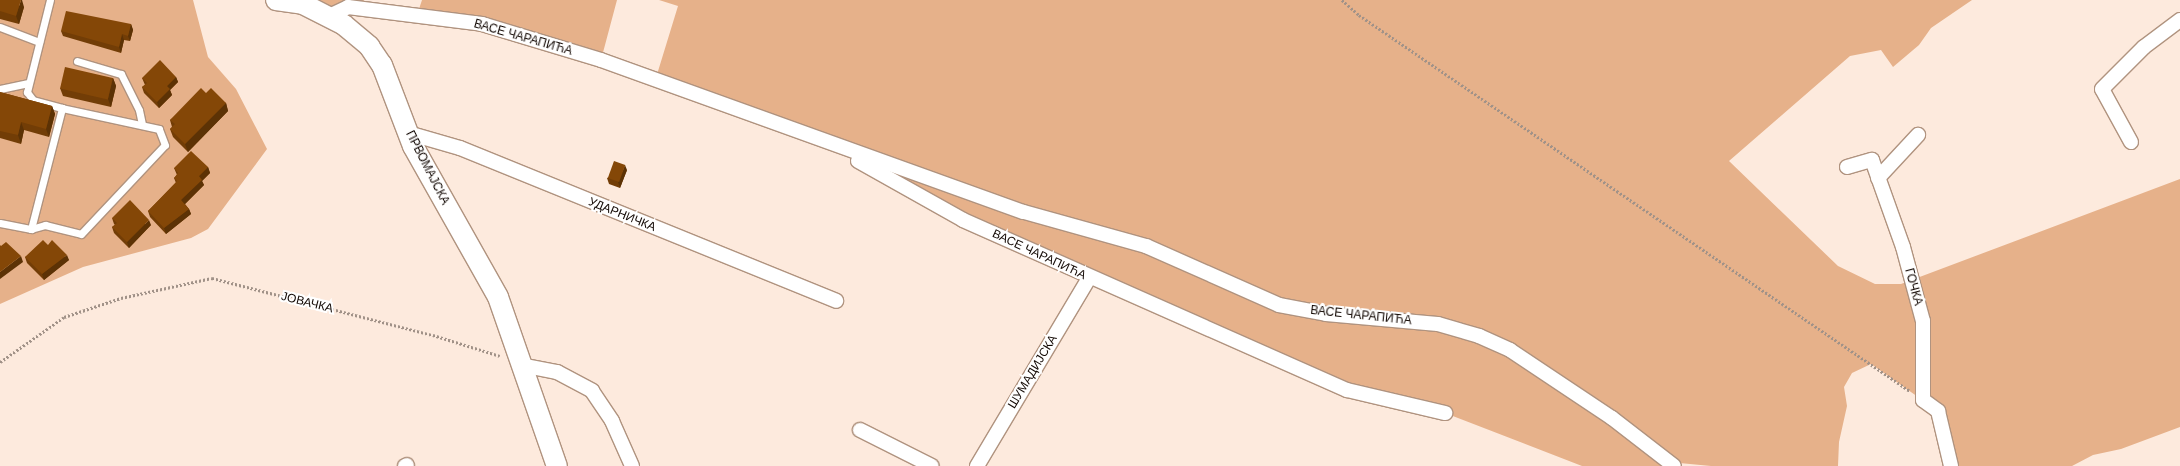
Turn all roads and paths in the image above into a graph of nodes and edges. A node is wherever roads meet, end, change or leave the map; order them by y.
1 (50, 0) edge
2 (276, 0) edge
3 (1342, 0) edge
4 (303, 2) edge
5 (329, 16) junction
6 (2180, 20) edge
7 (0, 27) edge
8 (39, 42) junction
9 (77, 61) dead end
10 (28, 83) junction
11 (0, 89) edge
12 (62, 108) junction
13 (142, 124) junction
14 (408, 132) junction
15 (1918, 135) dead end
16 (823, 141) junction
17 (2131, 142) dead end
18 (1847, 167) dead end
19 (1878, 178) junction
20 (0, 223) edge
21 (31, 229) junction
22 (1089, 278) junction
23 (836, 301) dead end
24 (0, 362) edge
25 (521, 365) junction
26 (1923, 400) junction
27 (1445, 413) dead end
28 (860, 430) dead end
29 (1671, 465) edge
30 (557, 466) edge
31 (632, 466) edge
32 (932, 466) edge
33 (977, 466) edge
34 (1951, 466) edge

1 - 8 lane
2 - 4 main road, ПРВОМАЈСКА
3 - 26 path
4 - 5 main road, ПРВОМАЈСКА
5 - 14 main road, ПРВОМАЈСКА
5 - 16 street, ВАСЕ ЧАРАПИЋА
6 - 17 street
7 - 8 lane
8 - 10 lane
9 - 13 lane
10 - 11 lane
10 - 12 lane
12 - 13 lane
12 - 21 lane
13 - 21 lane
14 - 23 street, УДАРНИЧКА
14 - 25 main road, ПРВОМАЈСКА
15 - 19 street
16 - 22 street, ВАСЕ ЧАРАПИЋА
16 - 29 street, ВАСЕ ЧАРАПИЋА
18 - 19 street, ГОЧКА
19 - 26 street, ГОЧКА
20 - 21 lane
22 - 27 street, ВАСЕ ЧАРАПИЋА
22 - 33 street, ШУМАДИЈСКА
24 - 25 path, ЈОВАЧКА
25 - 30 main road
25 - 31 street
26 - 34 street
28 - 32 street

